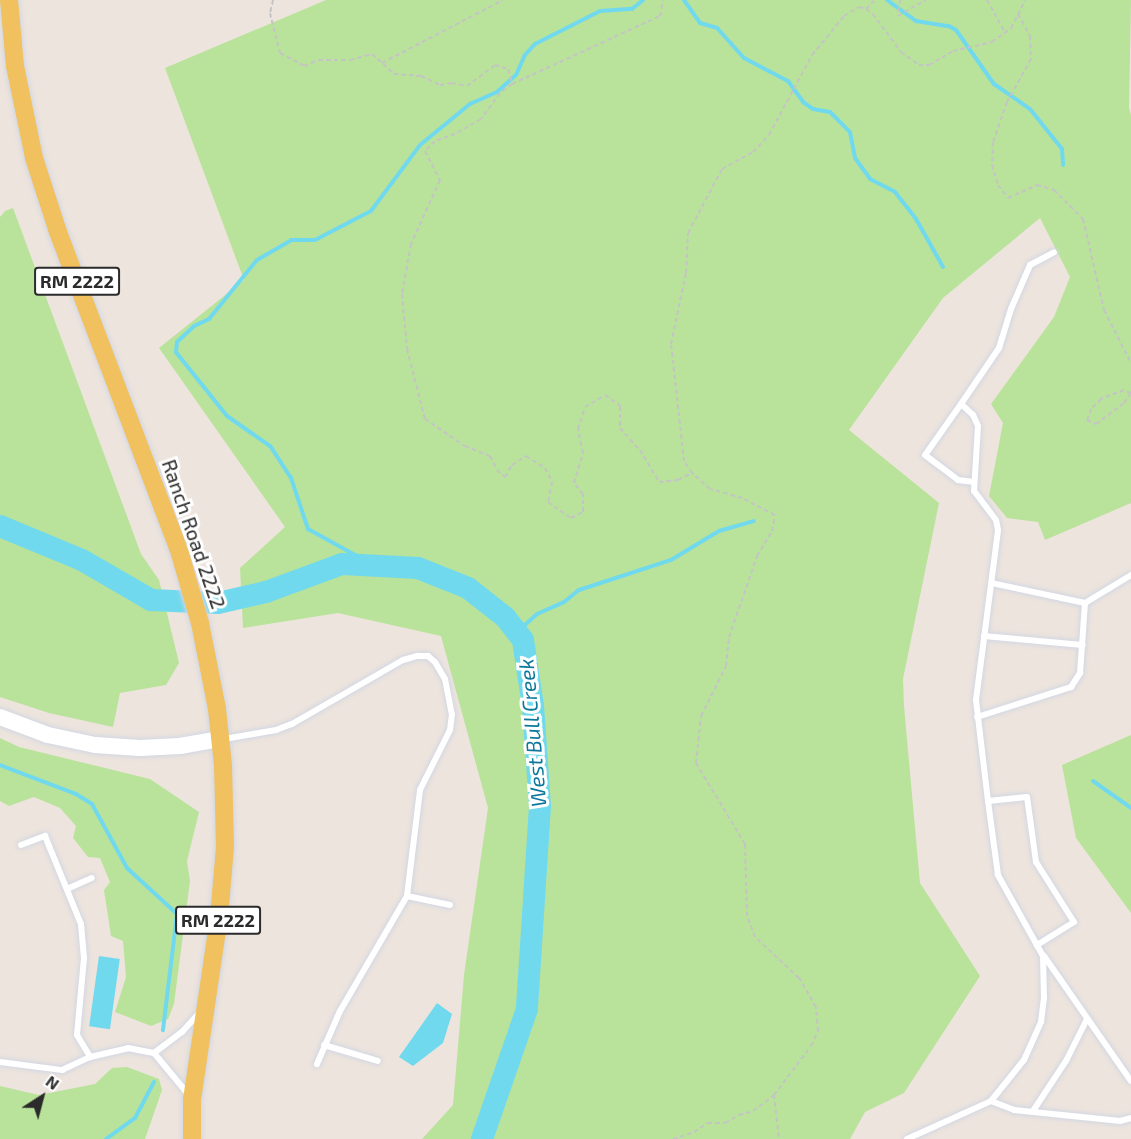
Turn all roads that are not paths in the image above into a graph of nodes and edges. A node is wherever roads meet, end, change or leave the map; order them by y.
1 (9, 0) edge
2 (1054, 252) dead end
3 (961, 404) junction
4 (974, 482) junction
5 (1131, 575) edge
6 (992, 583) junction
7 (1085, 603) junction
8 (984, 636) junction
9 (1083, 645) junction
10 (0, 717) edge
11 (977, 717) junction
12 (220, 739) junction
13 (988, 801) junction
14 (21, 845) dead end
15 (92, 878) dead end
16 (67, 890) junction
17 (407, 896) junction
18 (450, 905) dead end
19 (1037, 945) junction
20 (1043, 956) junction
21 (208, 996) junction
22 (1087, 1019) junction
23 (324, 1045) junction
24 (154, 1053) junction
25 (90, 1057) junction
26 (378, 1061) dead end
27 (0, 1062) edge
28 (317, 1064) dead end
29 (1131, 1082) edge
30 (192, 1100) junction
31 (992, 1101) junction
32 (1033, 1111) junction
33 (1131, 1118) edge
34 (180, 1139) edge
35 (192, 1139) edge
36 (907, 1139) edge

1 - 12 main road, Ranch Road 2222 / RM 2222
2 - 3 lane
3 - 4 lane
3 - 4 lane
4 - 6 lane
5 - 7 lane
6 - 7 lane
6 - 8 lane
7 - 9 lane
8 - 9 lane
8 - 11 lane
9 - 11 lane
10 - 12 street
11 - 13 lane
12 - 17 lane
12 - 21 main road, Ranch Road 2222 / RM 2222
13 - 19 lane
13 - 19 lane
14 - 16 lane
15 - 16 lane
16 - 25 lane
17 - 18 lane
17 - 23 lane
19 - 20 lane
20 - 22 lane
20 - 31 lane
21 - 24 lane
21 - 30 main road, Ranch Road 2222 / RM 2222
22 - 29 lane
22 - 32 lane
23 - 26 lane
23 - 28 lane
24 - 25 lane
24 - 30 lane
25 - 27 lane
30 - 34 main road, Ranch Road 2222 / RM 2222
30 - 35 main road, Ranch Road 2222 / RM 2222
31 - 32 lane
31 - 36 lane
32 - 33 lane

